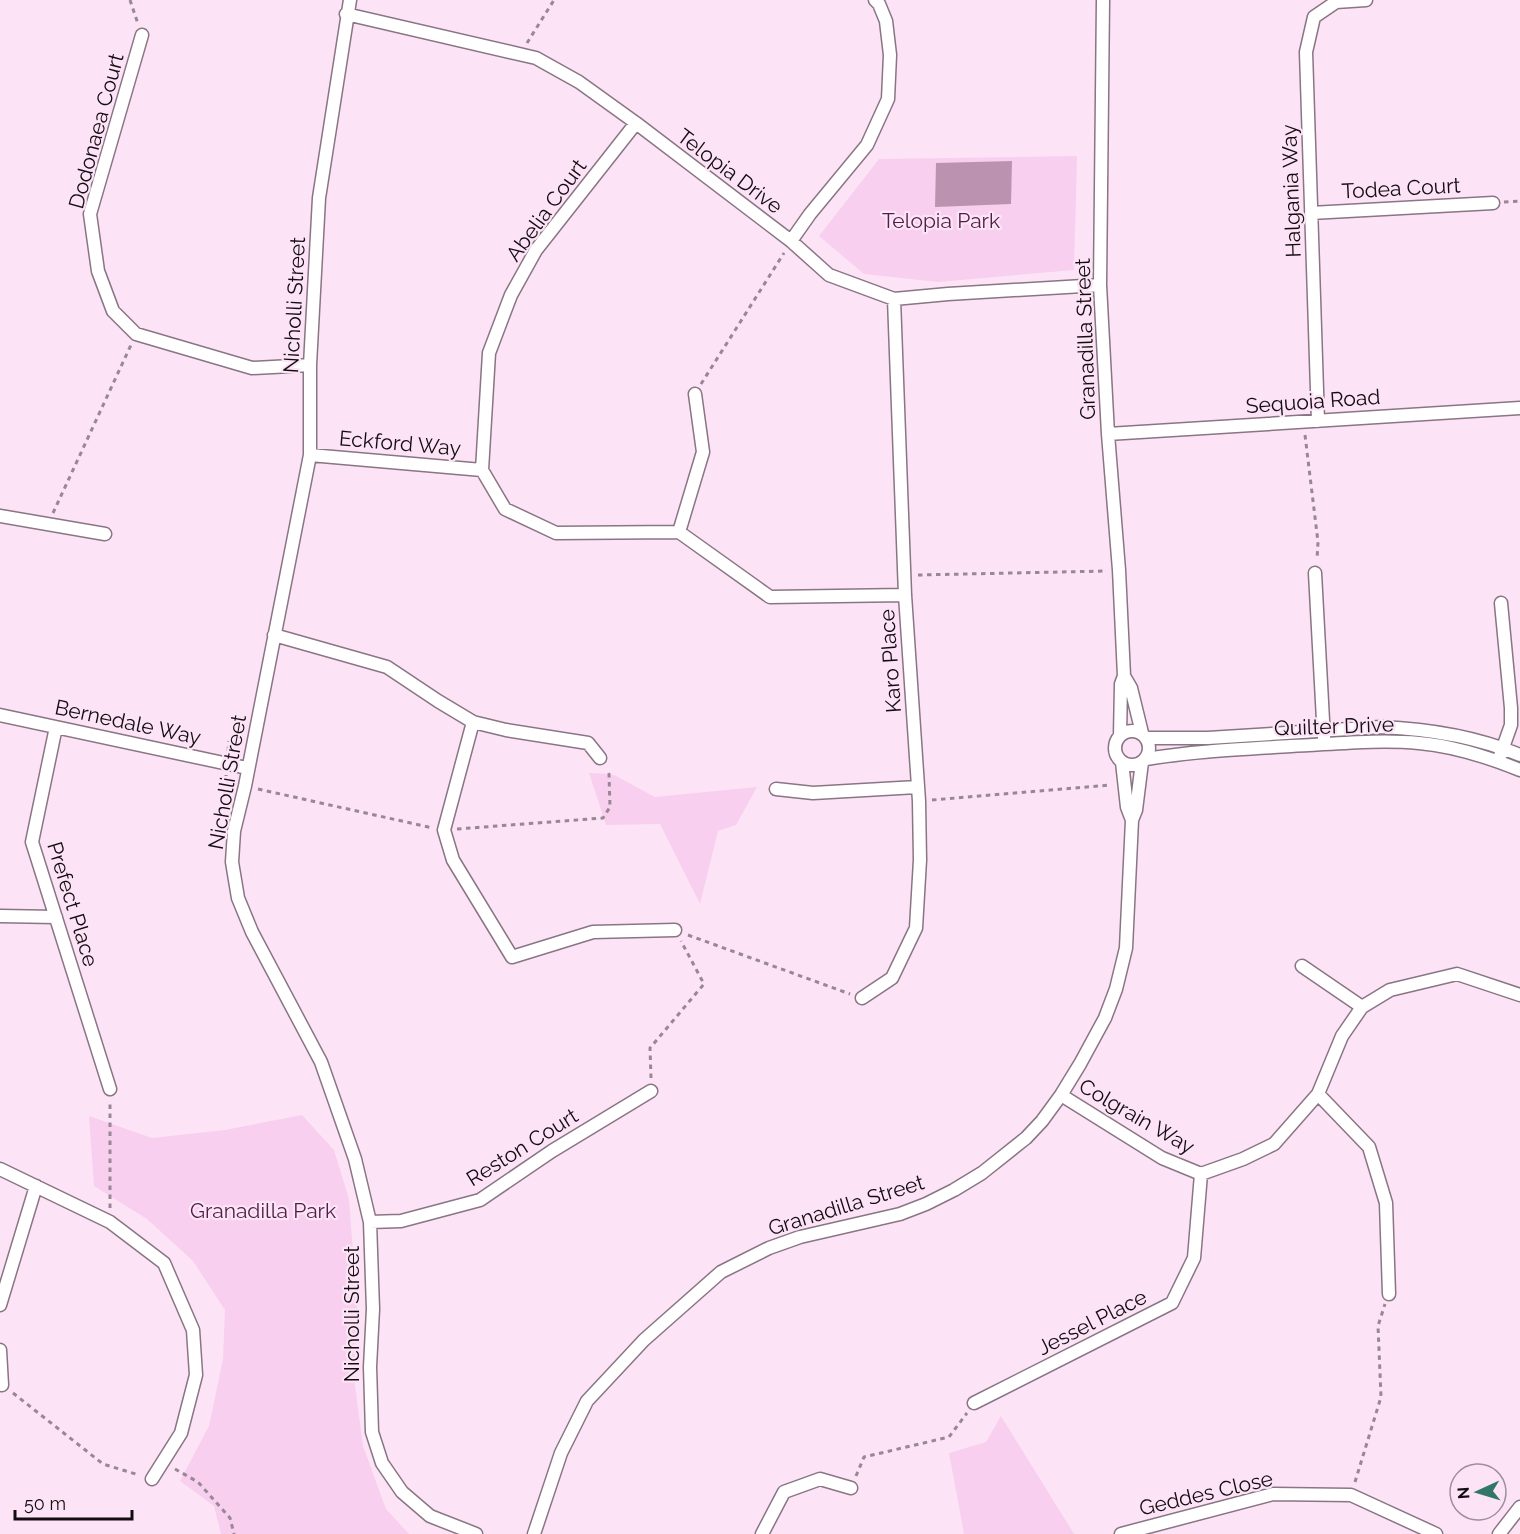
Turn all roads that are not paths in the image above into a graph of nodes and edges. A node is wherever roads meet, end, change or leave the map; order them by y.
1 (350, 0) edge
2 (875, 0) edge
3 (1103, 0) edge
4 (1366, 0) edge
5 (346, 15) junction
6 (142, 34) road end
7 (636, 123) junction
8 (1494, 203) dead end
9 (1311, 213) junction
10 (791, 241) junction
11 (1100, 285) junction
12 (894, 299) junction
13 (310, 365) junction
14 (695, 394) road end
15 (1520, 408) edge
16 (1318, 421) junction
17 (1108, 434) junction
18 (310, 455) junction
19 (482, 470) junction
20 (0, 516) edge
21 (679, 532) junction
22 (105, 534) dead end
23 (1315, 573) road end
24 (905, 595) junction
25 (1501, 603) dead end
26 (274, 635) junction
27 (1124, 676) junction
28 (0, 714) edge
29 (473, 722) junction
30 (56, 727) junction
31 (1324, 732) junction
32 (1120, 736) junction
33 (1144, 736) junction
34 (1325, 745) junction
35 (1504, 748) junction
36 (1520, 755) edge
37 (600, 758) road end
38 (1144, 761) junction
39 (1498, 761) junction
40 (1122, 762) junction
41 (247, 768) junction
42 (1520, 770) edge
43 (917, 787) junction
44 (776, 789) dead end
45 (1132, 820) junction
46 (0, 916) edge
47 (56, 917) junction
48 (675, 930) road end
49 (1302, 966) dead end
50 (1520, 995) edge
51 (862, 998) road end
52 (1362, 1007) junction
53 (110, 1089) road end
54 (651, 1091) road end
55 (1318, 1094) junction
56 (1061, 1095) junction
57 (0, 1169) edge
58 (1201, 1174) junction
59 (36, 1186) junction
60 (370, 1222) junction
61 (1389, 1294) road end
62 (0, 1305) edge
63 (0, 1350) edge
64 (2, 1385) road end
65 (974, 1403) road end
66 (152, 1479) road end
67 (851, 1488) road end
68 (1520, 1507) edge
69 (476, 1534) edge
70 (534, 1534) edge
71 (762, 1534) edge
72 (1121, 1534) edge
73 (1436, 1534) edge
74 (1499, 1534) edge

1 - 5 street, Nicholli Street
2 - 10 street
3 - 11 street, Granadilla Street
4 - 9 street, Halgania Way
5 - 7 street, Telopia Drive
5 - 13 street, Nicholli Street
6 - 13 street, Dodonaea Court
7 - 10 street, Telopia Drive
7 - 19 street, Abelia Court
8 - 9 street, Todea Court
9 - 16 street, Halgania Way
10 - 12 street, Telopia Drive
11 - 12 street, Telopia Drive
11 - 17 street, Granadilla Street
12 - 24 street, Karo Place
13 - 18 street, Nicholli Street
14 - 21 street
15 - 16 street, Sequoia Road
16 - 17 street, Sequoia Road
17 - 27 street, Granadilla Street
18 - 19 street, Eckford Way
18 - 26 street, Nicholli Street
19 - 21 street, Eckford Way
20 - 22 street
21 - 24 street
23 - 31 street
24 - 43 street, Karo Place
25 - 35 street
26 - 29 street
26 - 41 street, Nicholli Street
27 - 32 street, Granadilla Street
27 - 33 street, Granadilla Street
28 - 30 street, Bernedale Way
29 - 37 street
29 - 48 street
30 - 41 street, Bernedale Way
30 - 47 street, Prefect Place
31 - 33 street, Quilter Drive
31 - 34 street
31 - 35 street, Quilter Drive
32 - 33 street
32 - 40 street
33 - 38 street
34 - 38 street, Quilter Drive
34 - 39 street, Quilter Drive
35 - 36 street, Quilter Drive
35 - 39 street
38 - 40 street
38 - 45 street, Granadilla Street
39 - 42 street, Quilter Drive
40 - 45 street, Granadilla Street
41 - 60 street, Nicholli Street
43 - 44 street
43 - 51 street, Karo Place
45 - 56 street, Granadilla Street
46 - 47 street
47 - 53 street, Prefect Place
49 - 52 street
50 - 52 street, Colgrain Way
52 - 55 street, Colgrain Way
54 - 60 street, Reston Court
55 - 58 street, Colgrain Way
55 - 61 street
56 - 58 street, Colgrain Way
56 - 70 street, Granadilla Street
57 - 59 street
58 - 65 street, Jessel Place
59 - 62 street
59 - 66 street
60 - 69 street, Nicholli Street
63 - 64 street
67 - 71 street
68 - 74 street
72 - 73 street, Geddes Close

